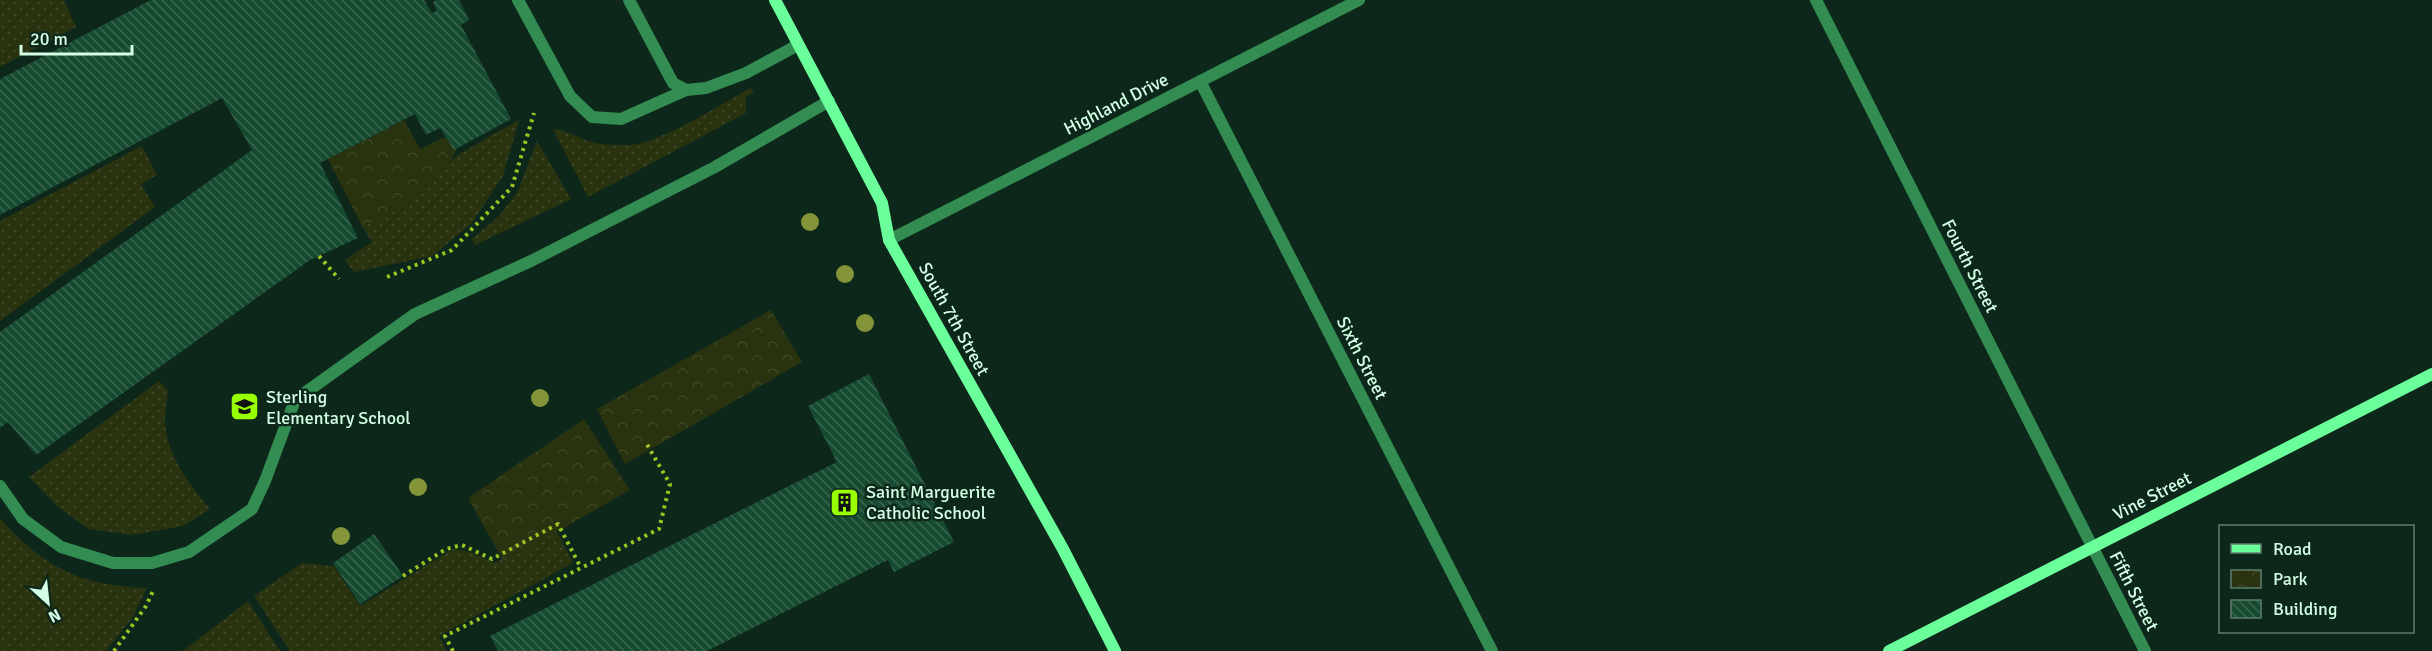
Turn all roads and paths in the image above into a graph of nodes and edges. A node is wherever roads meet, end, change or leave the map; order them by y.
1 (518, 0) edge
2 (629, 0) edge
3 (775, 0) edge
4 (1359, 0) edge
5 (1816, 0) edge
6 (798, 45) junction
7 (1200, 81) junction
8 (686, 90) junction
9 (829, 101) junction
10 (534, 112) dead end
11 (889, 240) junction
12 (319, 256) dead end
13 (387, 277) dead end
14 (339, 279) dead end
15 (2432, 374) edge
16 (645, 441) dead end
17 (0, 486) edge
18 (2092, 547) junction
19 (581, 568) junction
20 (403, 576) dead end
21 (154, 589) dead end
22 (114, 651) edge
23 (453, 651) edge
24 (1115, 651) edge
25 (1492, 651) edge
26 (1889, 651) edge
27 (2145, 651) edge

1 - 8 street
2 - 8 street
3 - 6 street, South 7th Street
4 - 7 street, Highland Drive
5 - 18 street, Fourth Street
6 - 8 street
6 - 9 street, South 7th Street
7 - 11 street, Highland Drive
7 - 25 street, Sixth Street
9 - 11 street, South 7th Street
9 - 17 street
10 - 13 path
11 - 24 street, South 7th Street
12 - 14 path
15 - 18 street, Vine Street
16 - 19 path
18 - 26 street, Vine Street
18 - 27 street, Fifth Street
19 - 20 path
19 - 23 path
21 - 22 path

